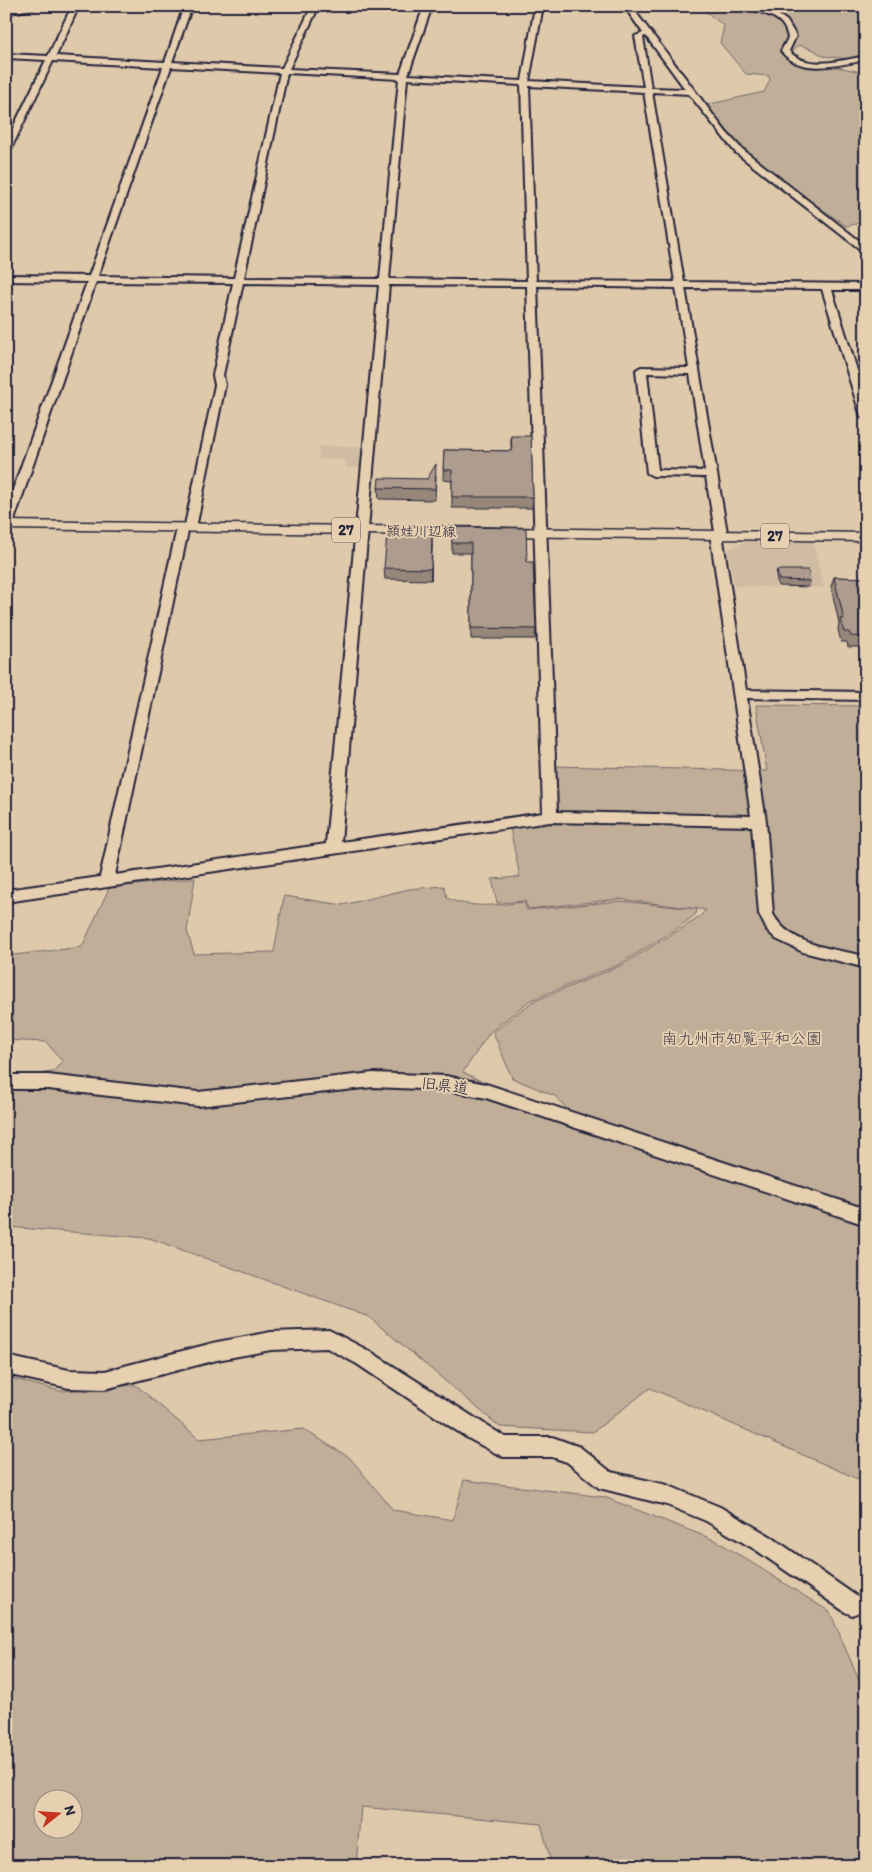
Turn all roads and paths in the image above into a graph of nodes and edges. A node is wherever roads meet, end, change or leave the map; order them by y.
1 (17, 6) edge
2 (44, 6) edge
3 (76, 6) edge
4 (188, 6) edge
5 (316, 6) edge
6 (428, 6) edge
7 (540, 6) edge
8 (627, 6) edge
9 (748, 6) edge
10 (6, 8) edge
11 (766, 9) edge
12 (6, 12) edge
13 (646, 34) junction
14 (6, 56) edge
15 (866, 58) edge
16 (51, 59) junction
17 (167, 65) junction
18 (284, 71) junction
19 (403, 77) junction
20 (525, 83) junction
21 (648, 90) junction
22 (691, 92) junction
23 (6, 151) edge
24 (866, 251) edge
25 (6, 278) edge
26 (93, 278) junction
27 (239, 280) junction
28 (384, 282) junction
29 (532, 284) junction
30 (679, 285) junction
31 (826, 286) junction
32 (866, 287) edge
33 (693, 371) junction
34 (866, 417) edge
35 (710, 474) junction
36 (6, 525) edge
37 (187, 528) junction
38 (361, 530) junction
39 (540, 532) junction
40 (718, 535) junction
41 (866, 537) edge
42 (742, 694) junction
43 (866, 696) edge
44 (550, 817) junction
45 (759, 821) junction
46 (333, 848) junction
47 (106, 882) junction
48 (6, 896) edge
49 (866, 962) edge
50 (6, 1082) edge
51 (866, 1217) edge
52 (6, 1365) edge
53 (852, 1605) dead end

1 - 10 main road
2 - 12 street
3 - 16 street
4 - 17 street
5 - 18 street
6 - 19 street
7 - 20 street
8 - 13 street
9 - 11 street
11 - 15 street
13 - 21 street
13 - 22 street
14 - 16 street
16 - 17 street
16 - 23 street
17 - 18 street
17 - 26 street
18 - 19 street
18 - 27 street
19 - 20 street
19 - 28 street
20 - 21 street
20 - 29 street
21 - 22 street
21 - 30 street
22 - 24 street
25 - 26 street
26 - 27 street
26 - 36 street
27 - 28 street
27 - 37 street
28 - 29 street
28 - 38 street
29 - 30 street
29 - 39 street
30 - 31 street
30 - 33 street
31 - 32 street
31 - 34 street
33 - 35 street
33 - 35 street
35 - 40 street
36 - 37 main road, 頴娃川辺線 / 27
37 - 38 main road, 頴娃川辺線 / 27
37 - 47 street
38 - 39 main road, 頴娃川辺線 / 27
38 - 46 street
39 - 40 main road, 頴娃川辺線 / 27
39 - 44 street
40 - 41 main road, 頴娃川辺線 / 27
40 - 42 street
42 - 43 street
42 - 45 street
44 - 45 street
44 - 46 street
45 - 49 street
46 - 47 street
47 - 48 street
50 - 51 street, 旧県道
52 - 53 street

